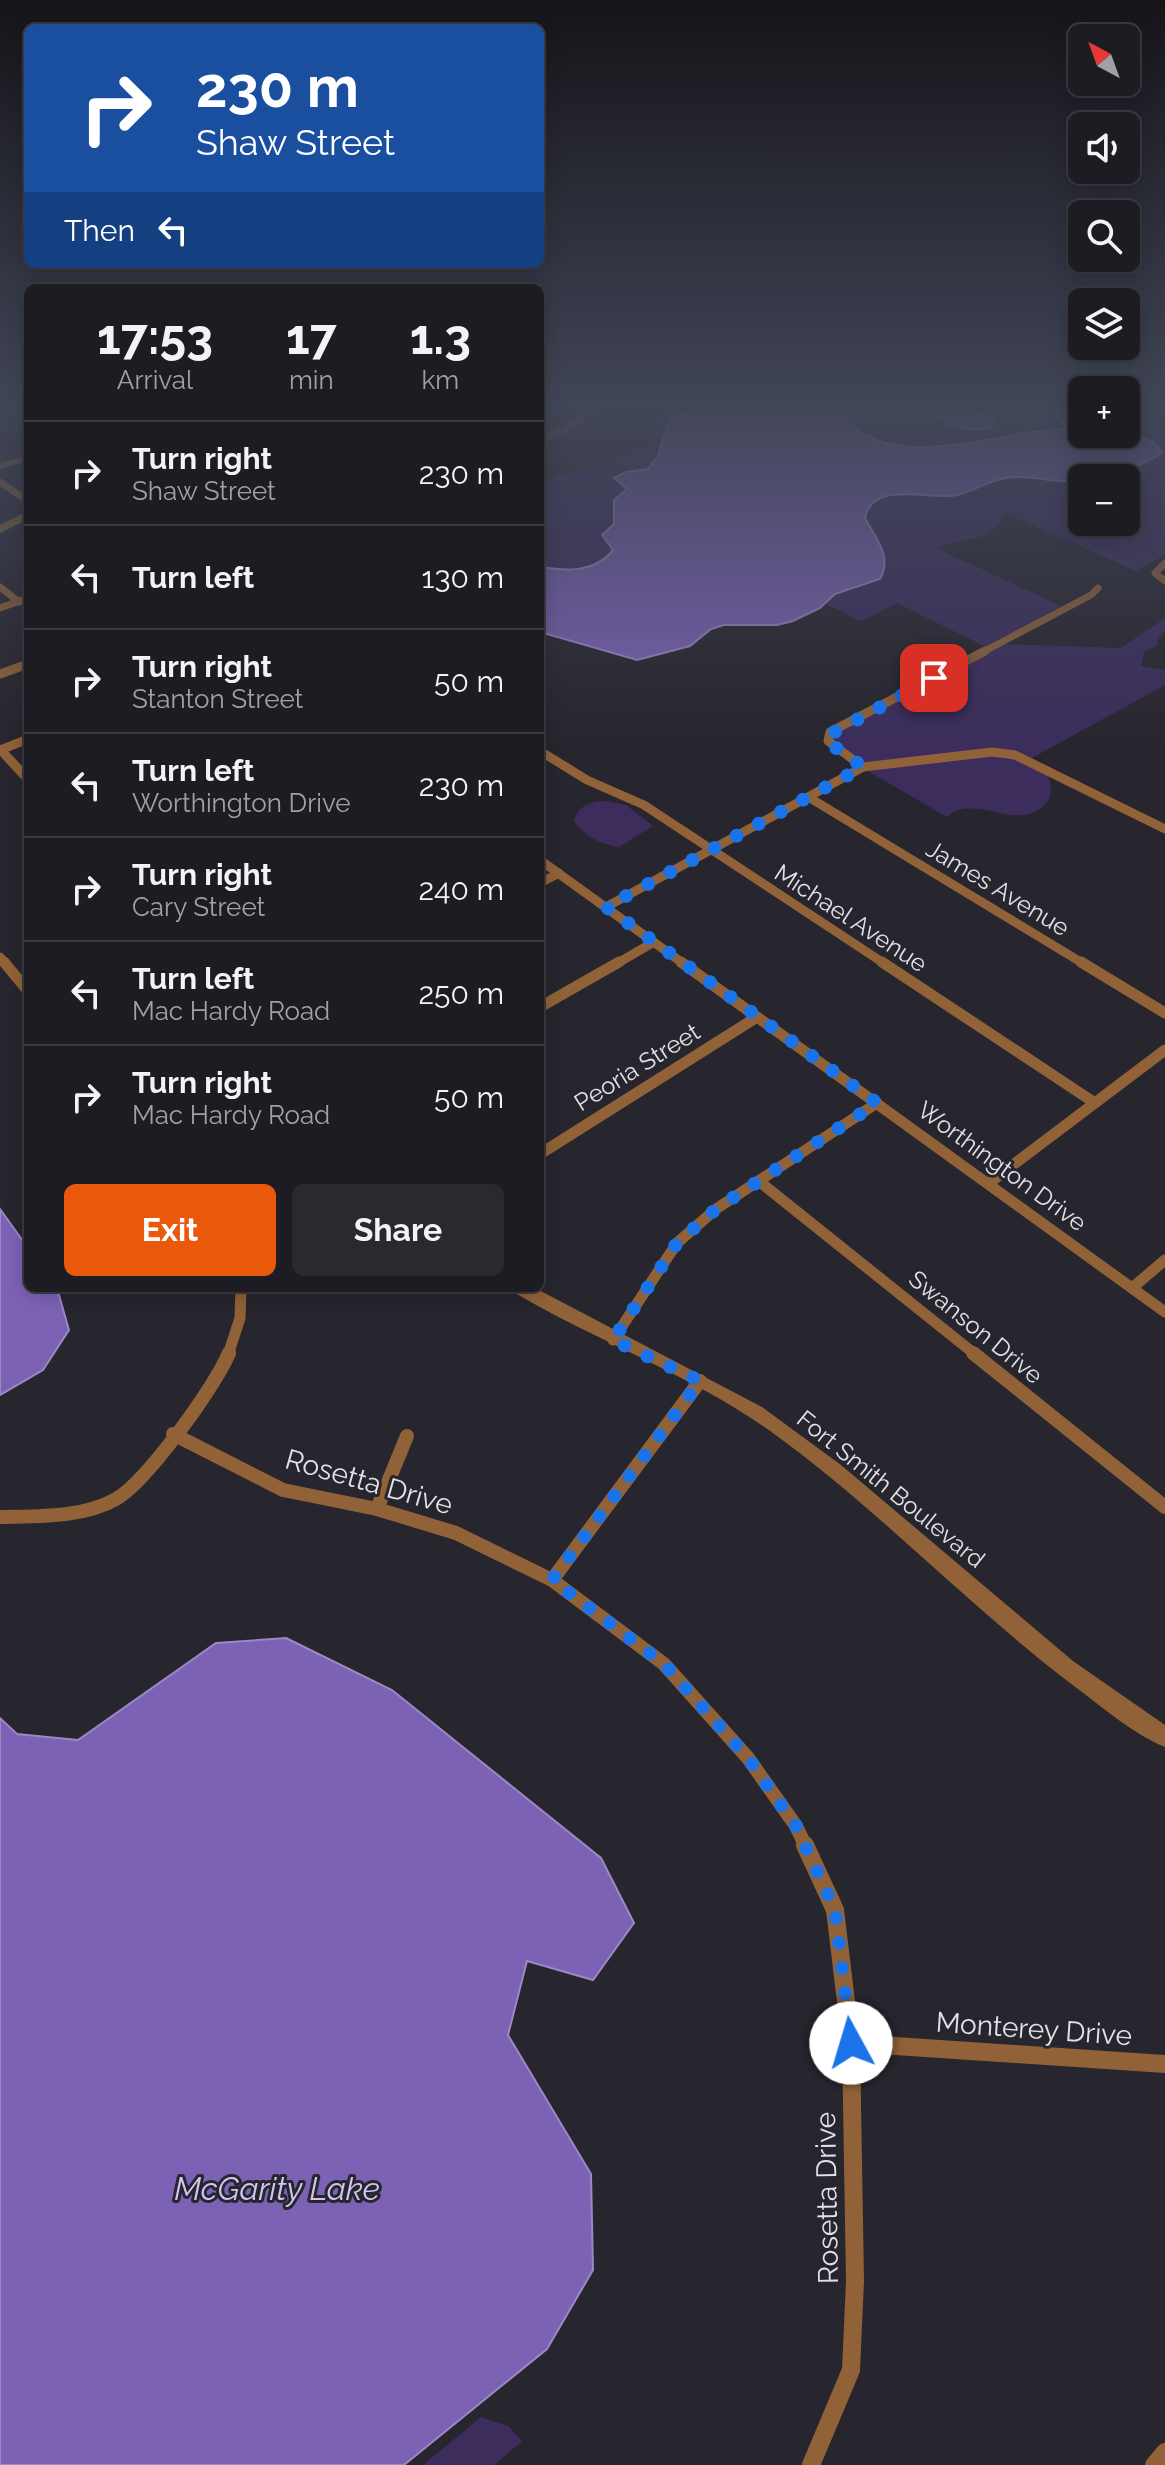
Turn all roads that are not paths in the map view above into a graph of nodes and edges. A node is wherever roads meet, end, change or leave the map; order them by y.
1 (20, 519) edge
2 (0, 529) edge
3 (1165, 563) edge
4 (1165, 581) edge
5 (0, 587) edge
6 (1098, 588) dead end
7 (23, 600) edge
8 (0, 608) edge
9 (24, 665) edge
10 (0, 674) edge
11 (24, 741) edge
12 (0, 750) edge
13 (544, 753) edge
14 (863, 767) junction
15 (24, 775) edge
16 (810, 798) junction
17 (1165, 829) edge
18 (711, 850) junction
19 (544, 863) edge
20 (559, 873) junction
21 (544, 881) edge
22 (606, 907) junction
23 (654, 942) junction
24 (0, 957) edge
25 (24, 986) edge
26 (544, 1005) edge
27 (1165, 1013) edge
28 (757, 1017) junction
29 (1165, 1050) edge
30 (877, 1103) junction
31 (1095, 1103) junction
32 (544, 1151) edge
33 (760, 1182) junction
34 (989, 1183) junction
35 (1165, 1260) edge
36 (1132, 1288) junction
37 (241, 1292) edge
38 (528, 1292) edge
39 (1165, 1312) edge
40 (613, 1340) junction
41 (700, 1381) junction
42 (173, 1434) junction
43 (407, 1436) dead end
44 (118, 1498) junction
45 (1165, 1507) edge
46 (129, 1509) dead end
47 (377, 1509) junction
48 (0, 1517) edge
49 (552, 1580) junction
50 (1165, 1737) edge
51 (851, 2043) junction
52 (1165, 2064) edge
53 (1165, 2452) edge
54 (811, 2465) edge
55 (1154, 2465) edge

1 - 2 street
3 - 4 street
5 - 7 street
6 - 14 street
7 - 8 street
9 - 10 street
11 - 12 street
12 - 15 street
13 - 18 street, Michael Avenue
14 - 16 street
14 - 17 street
16 - 18 street
16 - 27 street, James Avenue
18 - 22 street
18 - 31 street, Michael Avenue
19 - 20 street, Worthington Drive
20 - 21 street
20 - 22 street, Worthington Drive
22 - 23 street, Worthington Drive
23 - 26 street
23 - 28 street, Worthington Drive
24 - 25 street
28 - 30 street, Worthington Drive
28 - 32 street, Peoria Street
29 - 31 street
30 - 33 street
30 - 34 street, Worthington Drive
31 - 34 street
33 - 40 street
33 - 45 street, Swanson Drive
34 - 36 street, Worthington Drive
35 - 36 street
36 - 39 street, Worthington Drive
37 - 42 street
38 - 40 street, Fort Smith Boulevard
40 - 41 street, Fort Smith Boulevard
41 - 49 street
41 - 50 street, Fort Smith Boulevard
42 - 44 street
42 - 47 street, Rosetta Drive
43 - 47 street
44 - 46 street
44 - 48 street
47 - 49 street, Rosetta Drive
49 - 51 street, Rosetta Drive
51 - 52 street, Monterey Drive
51 - 54 street, Rosetta Drive
53 - 55 street

